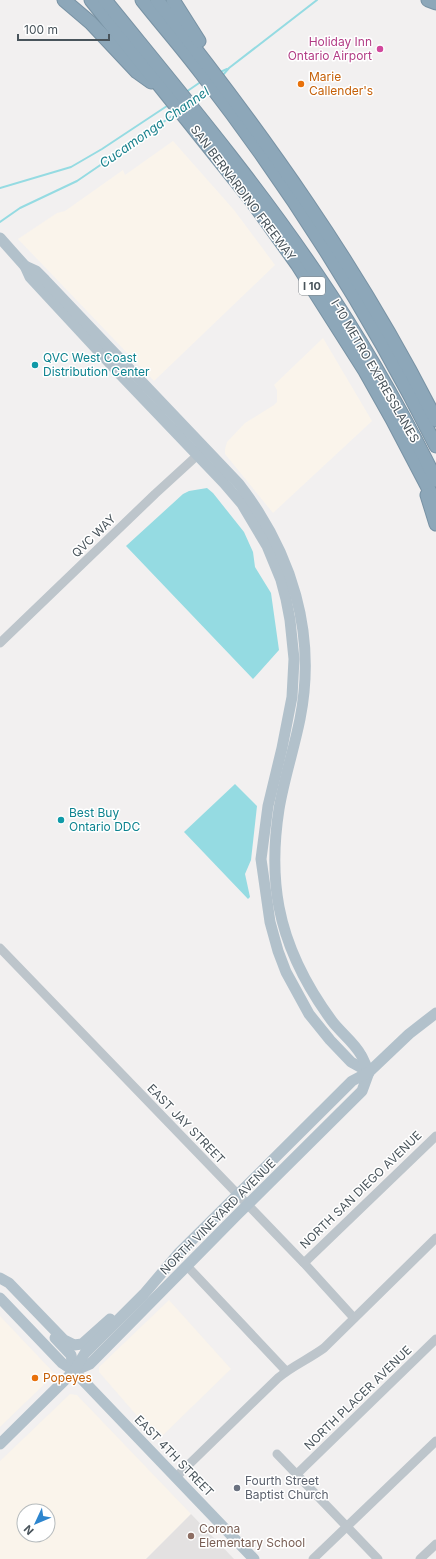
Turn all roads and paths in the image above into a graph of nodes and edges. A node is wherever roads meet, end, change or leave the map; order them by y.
1 (64, 0) edge
2 (91, 0) edge
3 (105, 0) edge
4 (142, 0) edge
5 (157, 0) edge
6 (172, 0) edge
7 (428, 0) edge
8 (436, 3) edge
9 (208, 67) junction
10 (224, 88) junction
11 (173, 93) junction
12 (190, 114) junction
13 (1, 239) edge
14 (436, 420) edge
15 (436, 446) edge
16 (202, 452) junction
17 (418, 469) junction
18 (436, 480) edge
19 (436, 503) edge
20 (436, 524) edge
21 (0, 643) edge
22 (0, 948) edge
23 (436, 1013) edge
24 (369, 1072) junction
25 (436, 1136) edge
26 (238, 1195) junction
27 (248, 1205) junction
28 (436, 1238) edge
29 (178, 1254) junction
30 (304, 1263) junction
31 (187, 1266) junction
32 (0, 1279) edge
33 (0, 1298) edge
34 (146, 1308) junction
35 (127, 1311) junction
36 (354, 1318) junction
37 (436, 1339) edge
38 (74, 1371) junction
39 (286, 1371) junction
40 (436, 1441) edge
41 (0, 1444) edge
42 (277, 1454) dead end
43 (297, 1474) junction
44 (176, 1477) junction
45 (346, 1527) junction
46 (436, 1544) edge
47 (254, 1559) edge
48 (312, 1559) edge
49 (378, 1559) edge
50 (420, 1559) edge

1 - 11 highway
2 - 11 highway, SAN BERNARDINO FREEWAY / I 10
3 - 11 highway
4 - 9 highway
5 - 9 highway
6 - 9 highway
7 - 8 highway
9 - 10 highway
10 - 14 highway
10 - 15 highway, I-10 METRO EXPRESSLANES
11 - 12 highway, SAN BERNARDINO FREEWAY / I 10
12 - 17 highway, SAN BERNARDINO FREEWAY / I 10
12 - 18 highway, I-10 METRO EXPRESSLANES
13 - 16 main road
16 - 21 street, QVC WAY
16 - 24 main road
17 - 19 highway, SAN BERNARDINO FREEWAY / I 10
17 - 20 highway
22 - 26 street, EAST JAY STREET
23 - 24 main road, NORTH VINEYARD AVENUE
24 - 26 main road, NORTH VINEYARD AVENUE
24 - 27 main road, NORTH VINEYARD AVENUE
25 - 30 street, NORTH SAN DIEGO AVENUE
26 - 27 street, EAST JAY STREET
26 - 29 main road, NORTH VINEYARD AVENUE
27 - 30 street, EAST JAY STREET
27 - 31 main road, NORTH VINEYARD AVENUE
28 - 36 street
29 - 34 main road
29 - 35 main road, NORTH VINEYARD AVENUE
30 - 36 street, EAST JAY STREET
31 - 34 main road, NORTH VINEYARD AVENUE
31 - 39 street
32 - 35 main road
32 - 38 main road, EAST 4TH STREET
33 - 38 main road, EAST 4TH STREET
34 - 38 main road, NORTH VINEYARD AVENUE
35 - 38 main road, NORTH VINEYARD AVENUE
36 - 39 street
37 - 43 street, NORTH PLACER AVENUE
38 - 41 main road, NORTH VINEYARD AVENUE
38 - 44 main road, EAST 4TH STREET
39 - 44 street
40 - 45 street
42 - 43 street
43 - 45 street
44 - 47 main road, EAST 4TH STREET
45 - 48 street
45 - 49 street
46 - 50 street

